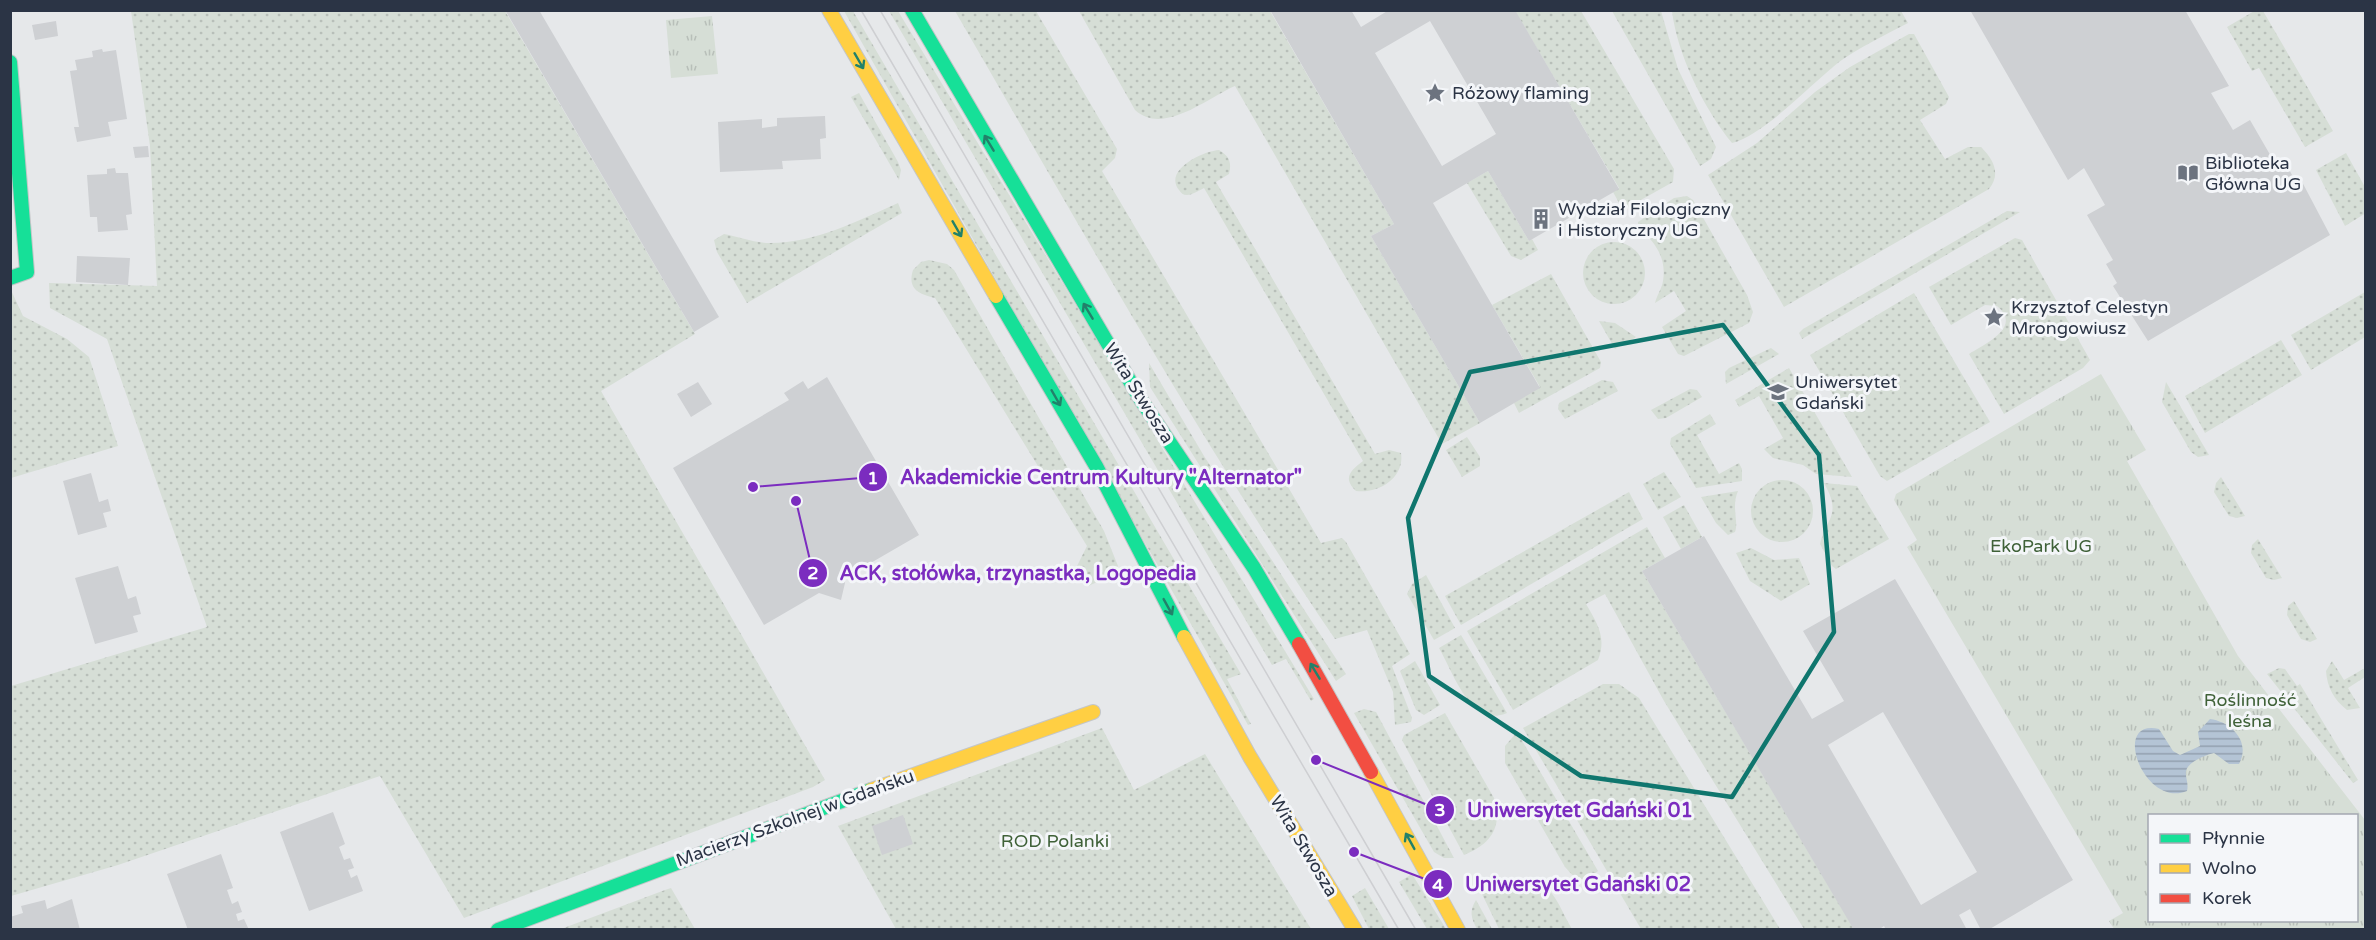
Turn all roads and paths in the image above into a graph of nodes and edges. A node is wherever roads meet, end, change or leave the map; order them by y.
1 (830, 10) edge
2 (912, 10) edge
3 (10, 62) edge
4 (10, 278) edge
5 (1093, 712) dead end
6 (498, 930) edge
7 (1355, 930) edge
8 (1458, 930) edge

1 -> 7 street, Wita Stwosza
8 -> 2 street, Wita Stwosza
3 - 4 street
5 - 6 street, Macierzy Szkolnej w Gdańsku

